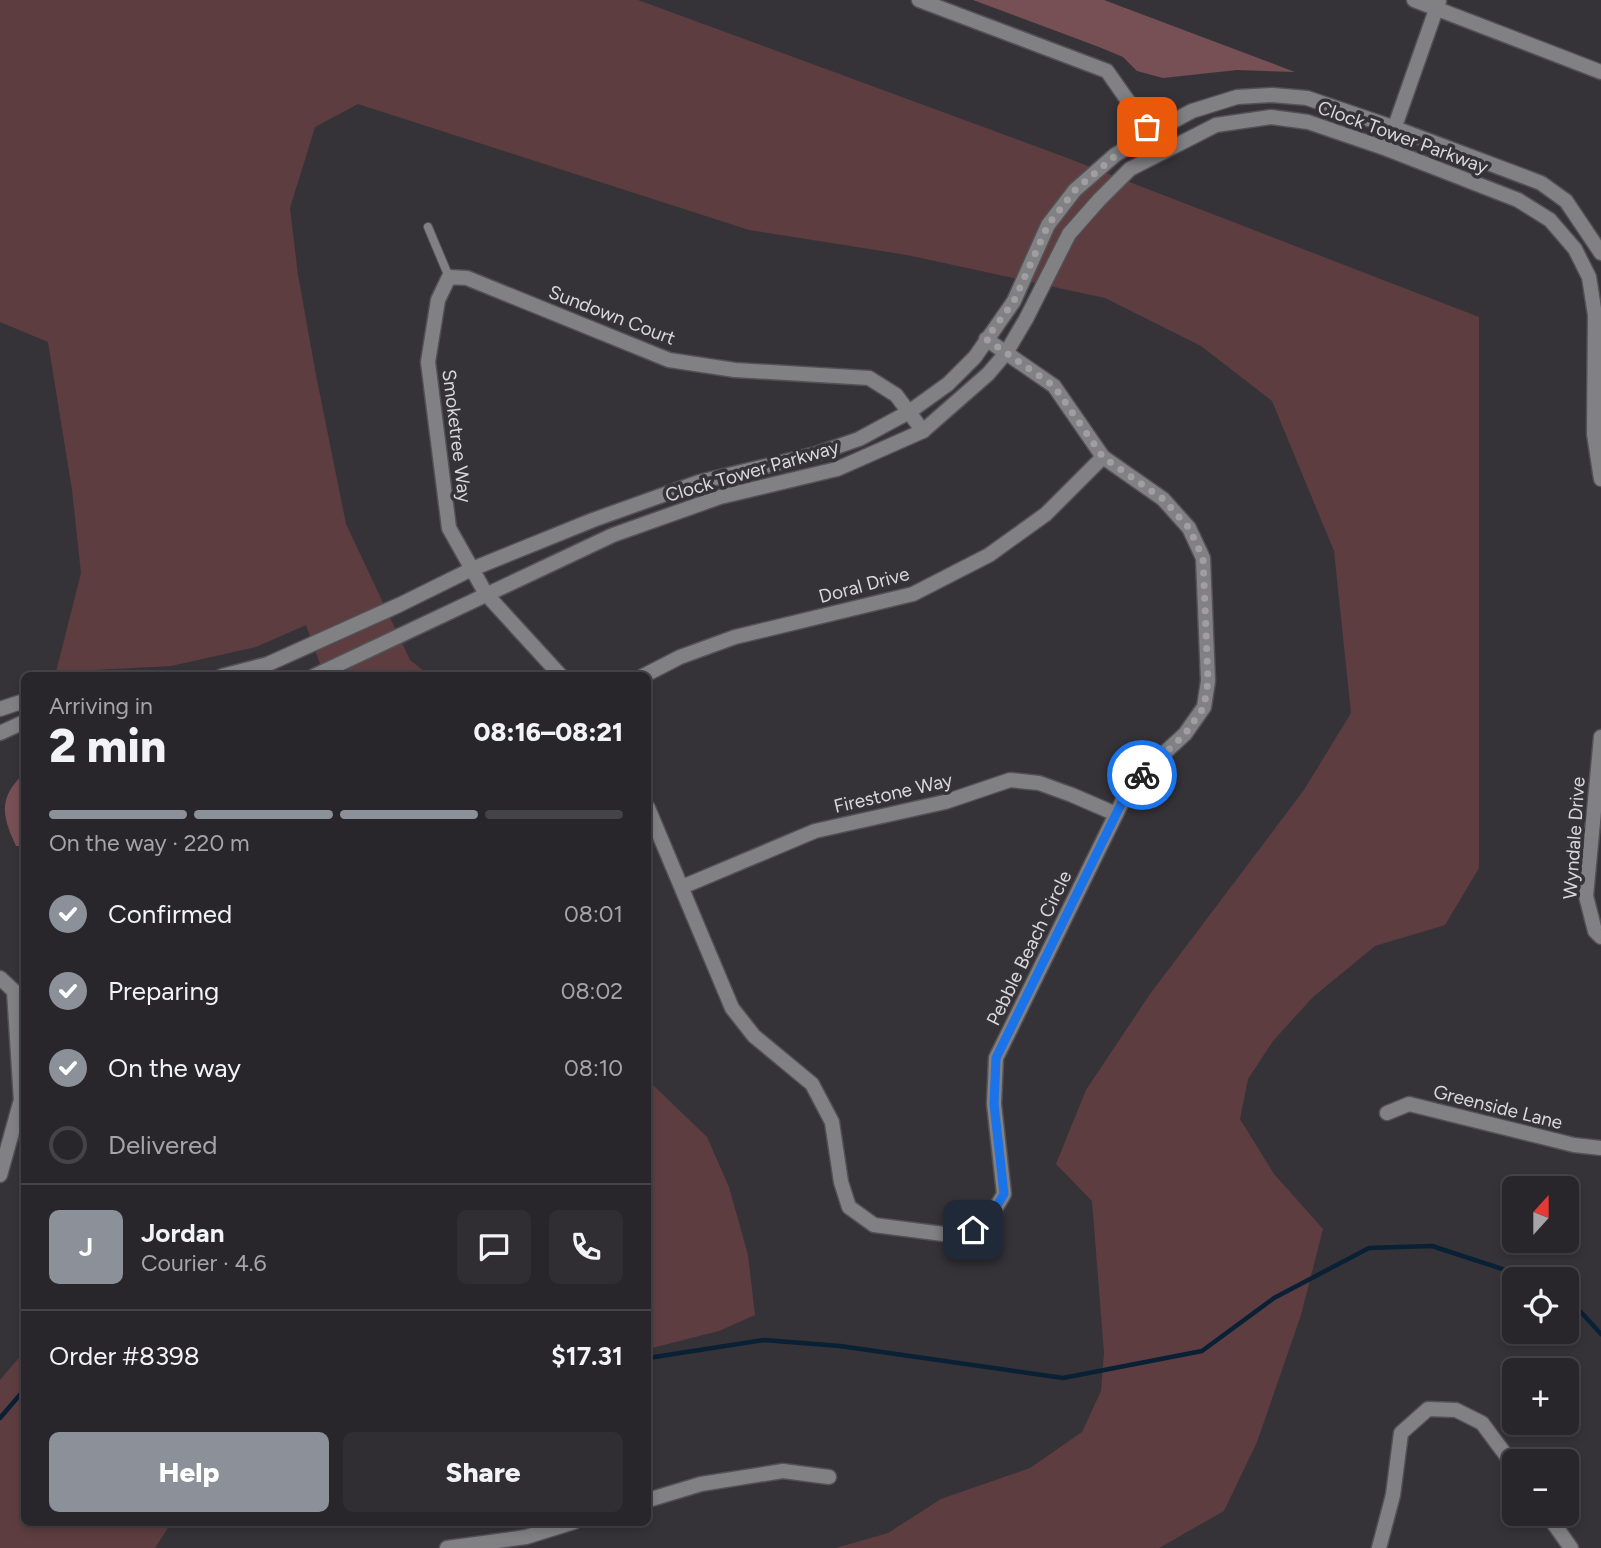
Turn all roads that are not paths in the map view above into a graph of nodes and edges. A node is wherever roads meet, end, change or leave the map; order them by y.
1 (919, 0) edge
2 (1414, 0) edge
3 (1438, 4) edge
4 (1601, 72) edge
5 (1395, 128) junction
6 (1151, 133) junction
7 (1387, 149) junction
8 (1164, 151) junction
9 (428, 227) dead end
10 (1601, 253) edge
11 (449, 277) junction
12 (986, 339) junction
13 (1006, 353) junction
14 (909, 412) junction
15 (923, 431) junction
16 (1103, 457) junction
17 (1601, 479) edge
18 (472, 569) junction
19 (486, 594) junction
20 (237, 672) edge
21 (322, 672) edge
22 (557, 672) edge
23 (651, 672) edge
24 (21, 702) edge
25 (0, 709) edge
26 (21, 723) edge
27 (0, 733) edge
28 (1601, 737) edge
29 (1116, 814) junction
30 (651, 815) edge
31 (682, 887) junction
32 (1601, 937) edge
33 (0, 978) edge
34 (1387, 1113) dead end
35 (1601, 1148) edge
36 (0, 1175) edge
37 (1502, 1450) edge
38 (829, 1477) dead end
39 (651, 1499) edge
40 (564, 1526) edge
41 (1555, 1526) edge
42 (527, 1542) edge
43 (447, 1548) edge
44 (1379, 1548) edge
45 (1571, 1548) edge

1 - 6 street
2 - 3 street
3 - 4 street
3 - 5 street
5 - 6 street, Clock Tower Parkway
5 - 7 street
5 - 10 street, Clock Tower Parkway
6 - 8 street
6 - 12 street, Clock Tower Parkway
7 - 8 street, Clock Tower Parkway
7 - 17 street, Clock Tower Parkway
8 - 13 street, Clock Tower Parkway
9 - 11 lane
11 - 14 street, Sundown Court
11 - 18 street, Smoketree Way
12 - 13 street, Pebble Beach Circle
12 - 14 street, Clock Tower Parkway
13 - 15 street, Clock Tower Parkway
13 - 16 street, Pebble Beach Circle
14 - 15 street, Sundown Court
14 - 18 street, Clock Tower Parkway
15 - 19 street, Clock Tower Parkway
16 - 23 street, Doral Drive
16 - 29 street, Pebble Beach Circle
18 - 19 street, Smoketree Way
18 - 20 street, Clock Tower Parkway
19 - 21 street, Clock Tower Parkway
19 - 22 street
24 - 25 street
26 - 27 street
28 - 32 street, Wyndale Drive
29 - 31 street, Firestone Way
29 - 31 street, Pebble Beach Circle
30 - 31 street, Pebble Beach Circle
33 - 36 street
34 - 35 street, Greenside Lane
37 - 44 street
38 - 39 street
40 - 42 street
41 - 45 street
42 - 43 street

